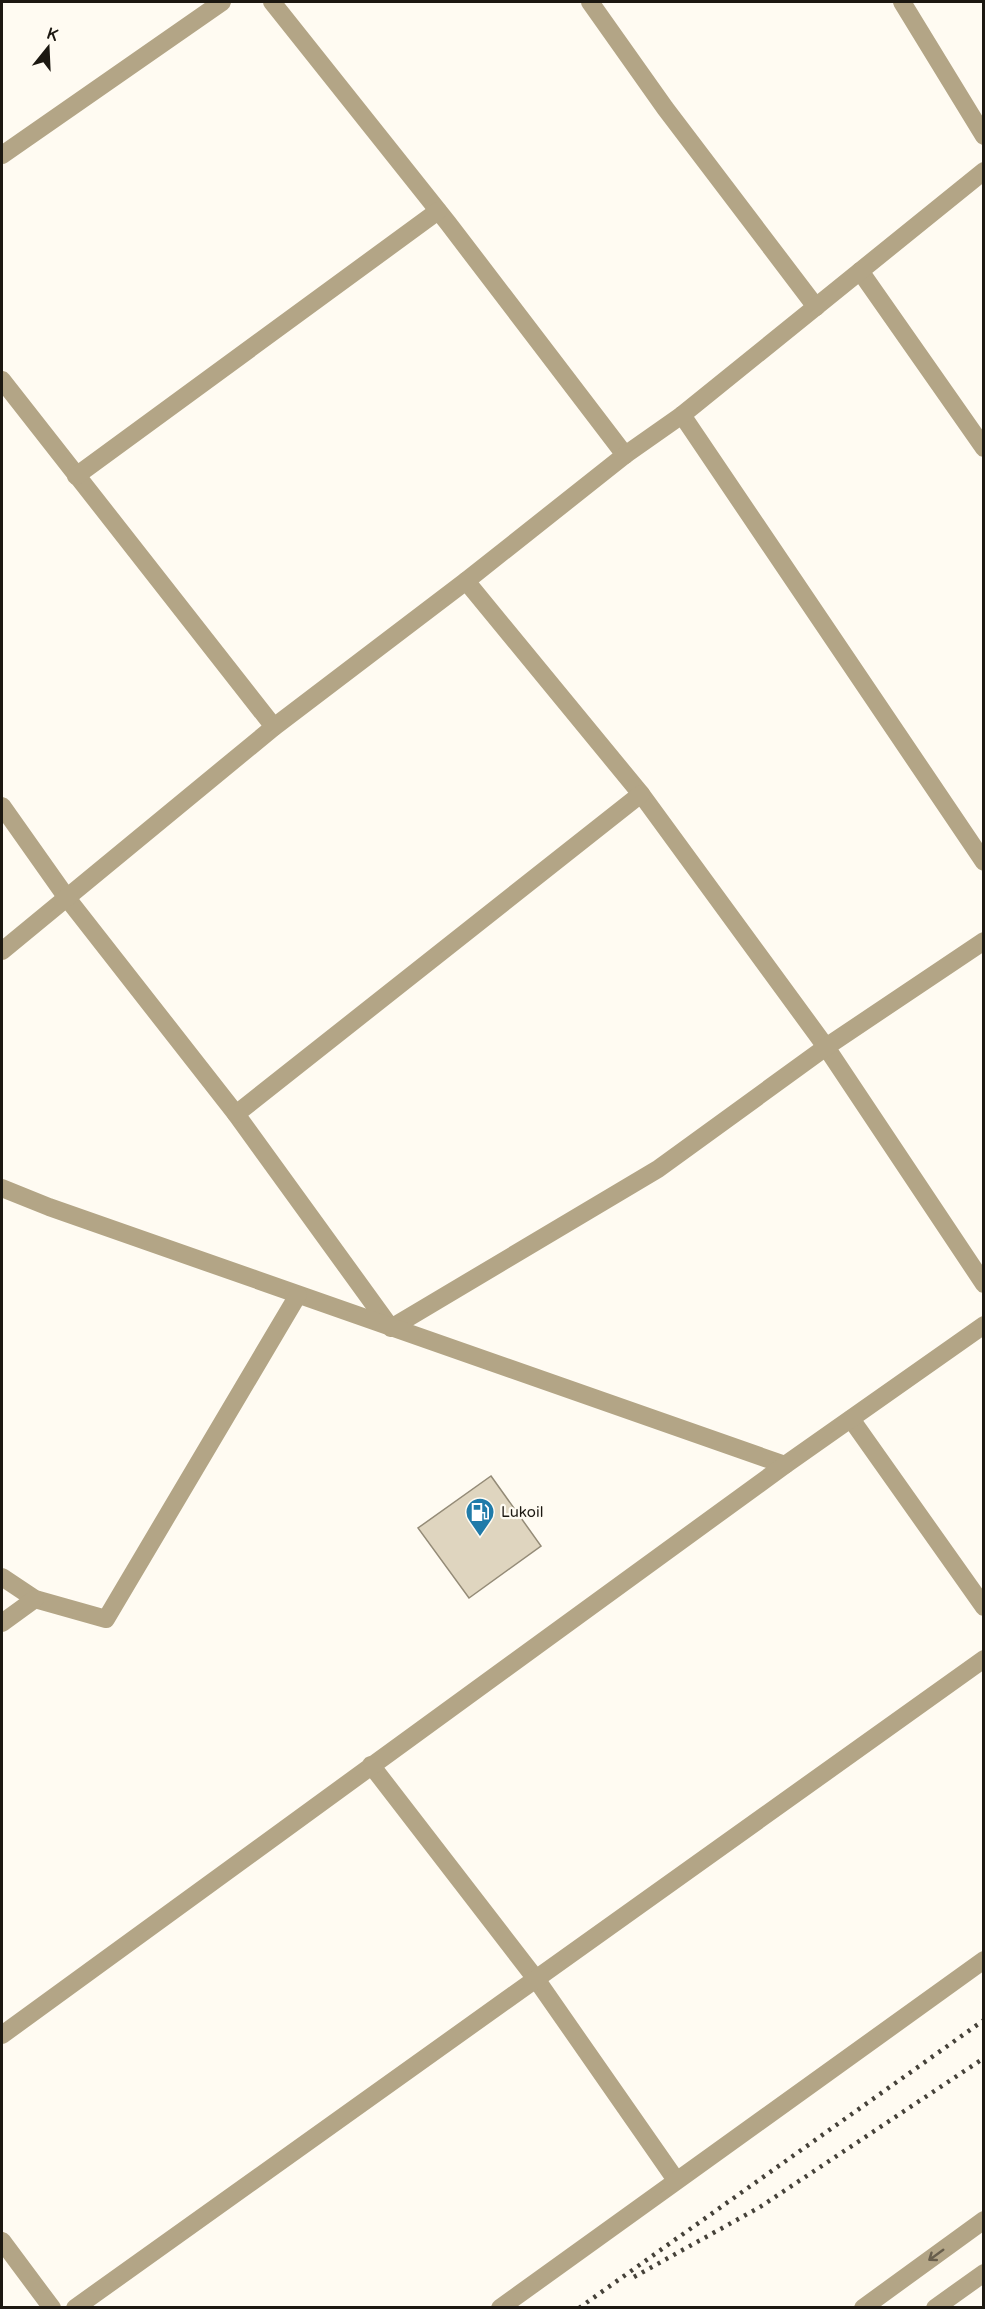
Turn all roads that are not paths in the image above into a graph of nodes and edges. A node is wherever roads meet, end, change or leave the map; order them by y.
1 (222, 2) edge
2 (272, 2) edge
3 (590, 2) edge
4 (902, 2) edge
5 (984, 136) edge
6 (2, 155) edge
7 (984, 171) edge
8 (438, 211) junction
9 (860, 271) junction
10 (816, 307) junction
11 (2, 380) edge
12 (682, 415) junction
13 (984, 448) edge
14 (624, 455) junction
15 (76, 476) junction
16 (466, 581) junction
17 (274, 727) junction
18 (641, 794) junction
19 (2, 806) edge
20 (984, 862) edge
21 (67, 898) junction
22 (984, 941) edge
23 (2, 951) edge
24 (826, 1047) junction
25 (236, 1114) junction
26 (2, 1188) edge
27 (984, 1284) edge
28 (298, 1295) junction
29 (984, 1325) edge
30 (391, 1328) junction
31 (850, 1419) junction
32 (785, 1465) junction
33 (2, 1577) edge
34 (35, 1599) junction
35 (984, 1606) edge
36 (2, 1623) edge
37 (984, 1659) edge
38 (371, 1765) junction
39 (984, 1959) edge
40 (536, 1979) junction
41 (2, 2035) edge
42 (676, 2180) junction
43 (984, 2220) edge
44 (2, 2241) edge
45 (984, 2273) edge
46 (52, 2307) edge
47 (75, 2307) edge
48 (500, 2307) edge
49 (863, 2307) edge
50 (935, 2307) edge

1 - 6 street
2 - 8 street
3 - 10 street
4 - 5 street
7 - 9 street
8 - 14 street
8 - 15 street
9 - 10 street
9 - 13 street
10 - 12 street
11 - 15 street
12 - 14 street
12 - 20 street
14 - 16 street
15 - 17 street
16 - 17 street
16 - 18 street
17 - 21 street
18 - 24 street
18 - 25 street
19 - 21 street
21 - 23 street
21 - 25 street
22 - 24 street
24 - 27 street
24 - 30 street
25 - 30 street
26 - 28 street
28 - 30 street
28 - 34 street
29 - 31 street
30 - 32 street
31 - 32 street
31 - 35 street
32 - 38 street
33 - 34 street
34 - 36 street
37 - 40 street
38 - 40 street
38 - 41 street
39 - 42 street
40 - 42 street
40 - 47 street
42 - 48 street
43 -> 49 street
44 - 46 street
45 - 50 street

